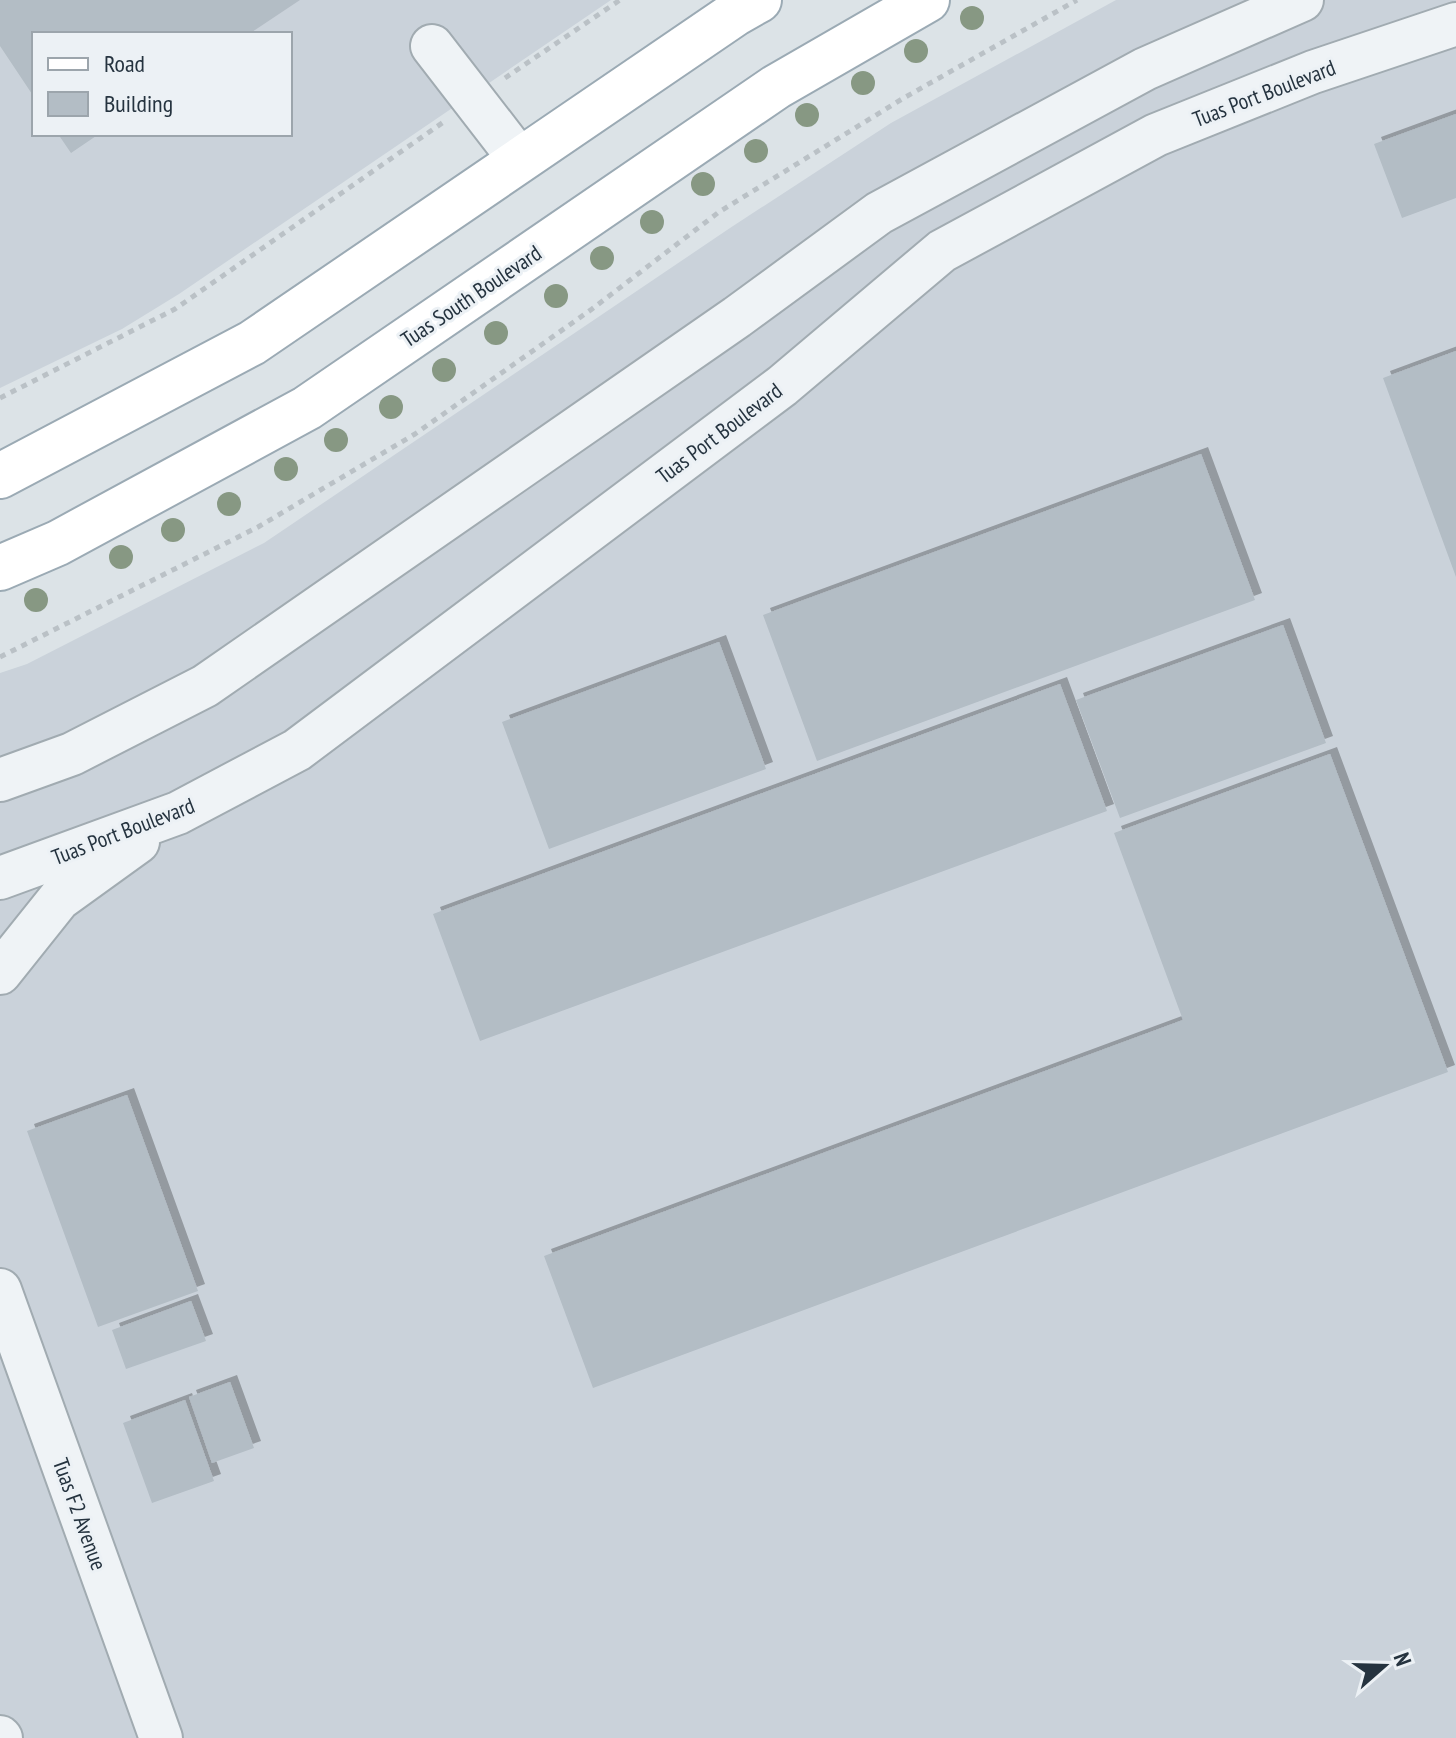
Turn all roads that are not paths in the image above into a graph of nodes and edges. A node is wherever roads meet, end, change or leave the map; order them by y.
1 (759, 0) edge
2 (927, 0) edge
3 (1302, 0) edge
4 (1456, 24) edge
5 (432, 46) dead end
6 (520, 160) junction
7 (0, 476) edge
8 (0, 568) edge
9 (0, 780) edge
10 (178, 813) junction
11 (0, 878) edge
12 (0, 973) edge
13 (0, 1290) edge
14 (161, 1738) edge

1 - 6 main road
2 - 8 main road, Tuas South Boulevard
3 - 9 street
4 - 10 street, Tuas Port Boulevard
5 - 6 street
6 - 7 main road
10 - 11 street, Tuas Port Boulevard
10 - 12 street
13 - 14 street, Tuas F2 Avenue

